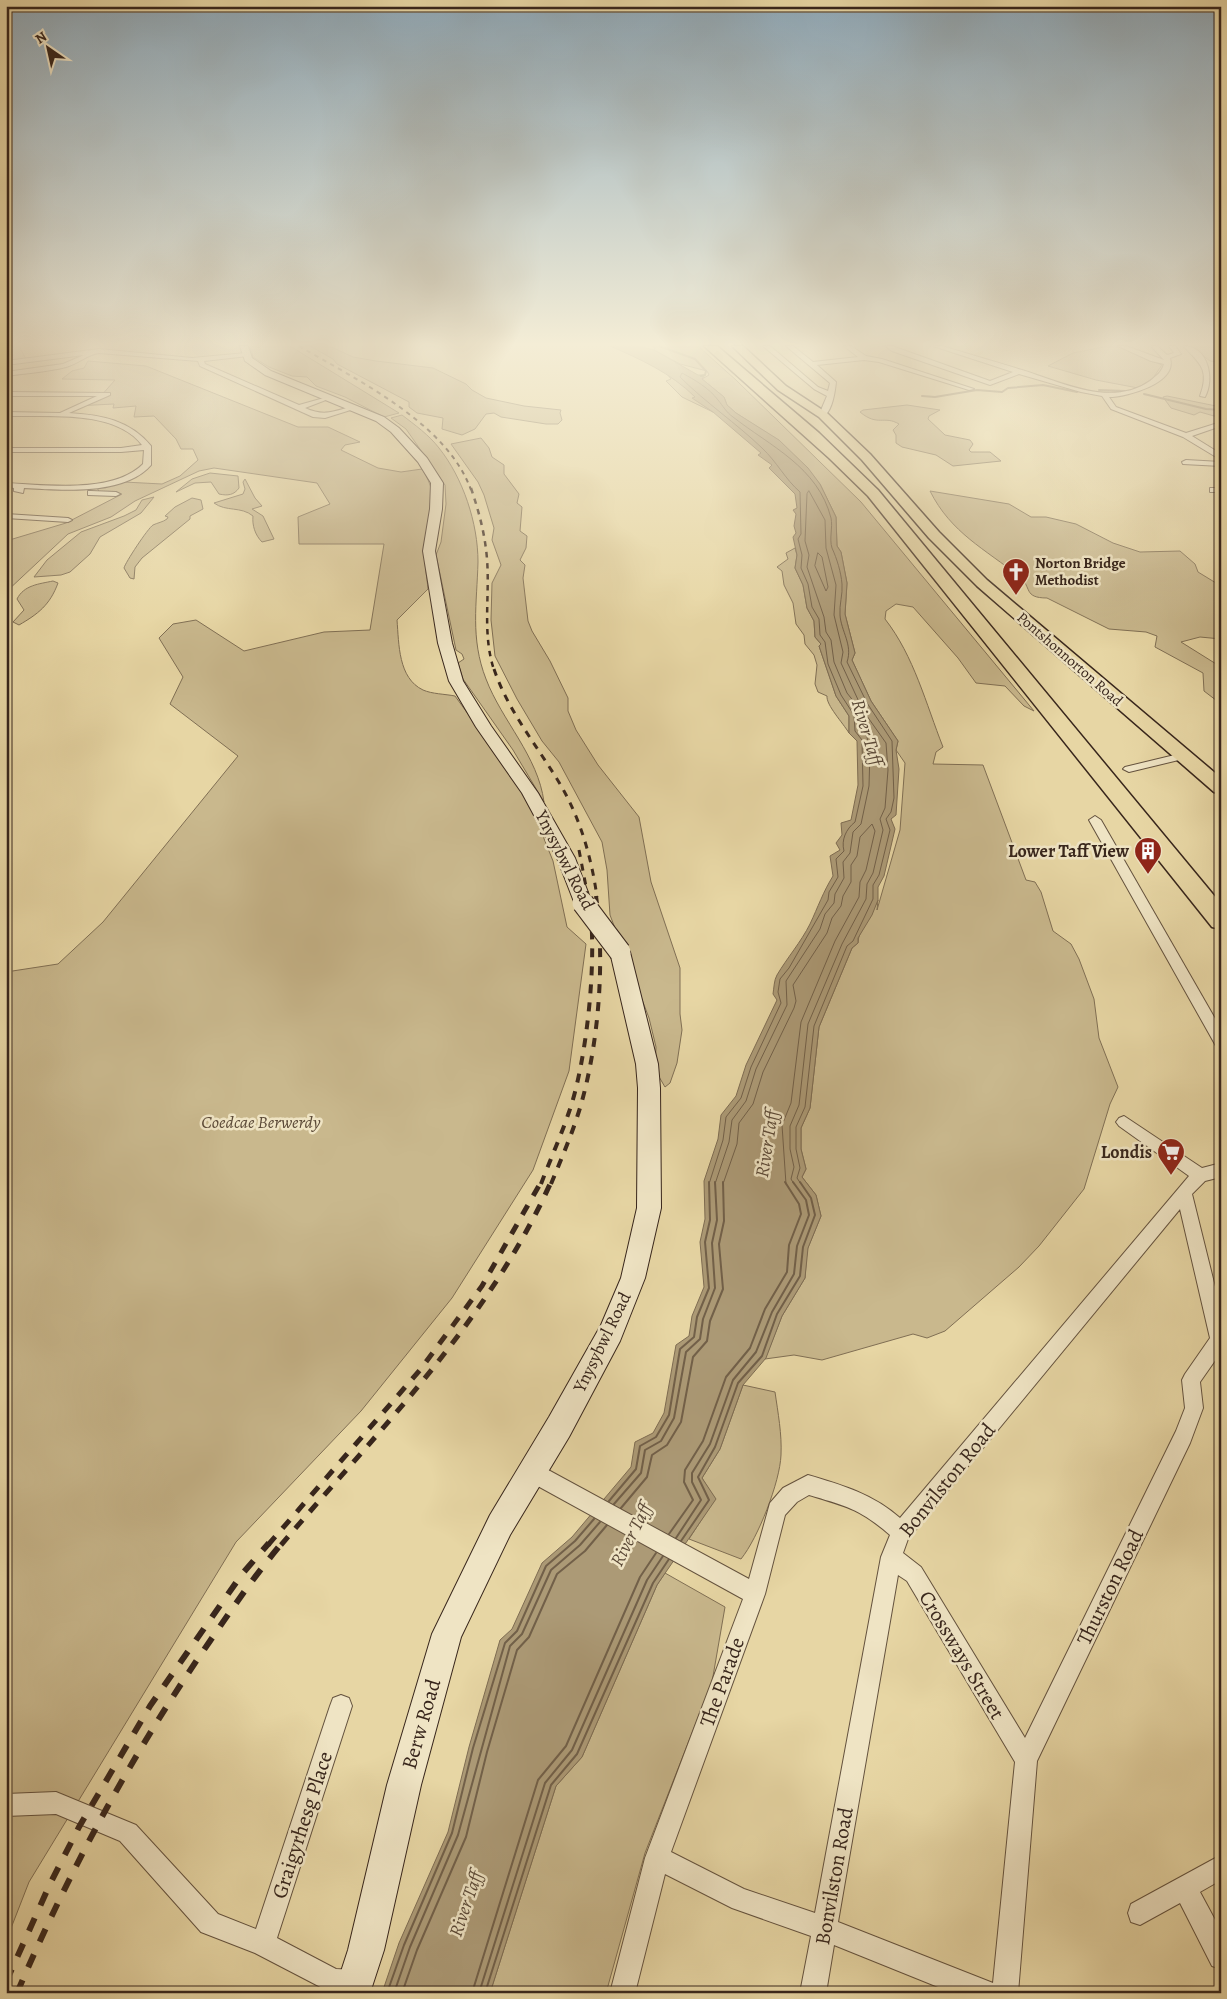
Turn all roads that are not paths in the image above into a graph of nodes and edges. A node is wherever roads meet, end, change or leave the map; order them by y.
1 (140, 439) edge
2 (404, 439) edge
3 (816, 439) edge
4 (827, 439) edge
5 (848, 439) edge
6 (1193, 439) edge
7 (147, 446) junction
8 (6, 450) edge
9 (1221, 458) edge
10 (1186, 462) dead end
11 (1221, 464) edge
12 (6, 485) edge
13 (22, 486) junction
14 (116, 494) dead end
15 (6, 516) edge
16 (68, 520) dead end
17 (1182, 756) junction
18 (1129, 769) dead end
19 (1221, 788) edge
20 (1095, 820) dead end
21 (1221, 901) edge
22 (1221, 921) edge
23 (1221, 1042) edge
24 (1124, 1122) dead end
25 (1221, 1170) edge
26 (1200, 1175) junction
27 (1184, 1192) junction
28 (1220, 1340) edge
29 (540, 1476) junction
30 (900, 1532) junction
31 (891, 1557) junction
32 (755, 1594) junction
33 (341, 1706) dead end
34 (1026, 1760) junction
35 (6, 1805) edge
36 (657, 1858) junction
37 (1221, 1868) edge
38 (1185, 1888) junction
39 (1140, 1913) dead end
40 (824, 1928) junction
41 (263, 1944) junction
42 (1221, 1957) edge
43 (353, 1987) edge
44 (622, 1993) edge
45 (814, 1993) edge
46 (986, 1993) edge
47 (1005, 1993) edge

1 - 7 street
2 - 29 main road, Ynysybwl Road, bridge
3 - 22 highway
4 - 21 highway
5 - 17 main road, Pontshonnorton Road
6 - 9 street
7 - 8 street
7 - 13 street
10 - 11 street
12 - 13 street
13 - 14 street
15 - 16 street
17 - 18 street
17 - 19 main road, Pontshonnorton Road
20 - 23 street
24 - 26 street
25 - 26 street
26 - 27 street, Bonvilston Road
27 - 28 street, Thurston Road
27 - 30 street, Bonvilston Road
28 - 34 street, Thurston Road
29 - 32 street
29 - 43 main road, Berw Road
30 - 31 street, Bonvilston Road
30 - 32 street, The Parade
31 - 34 street, Crossways Street
31 - 40 street, Bonvilston Road
32 - 36 street, The Parade
33 - 41 street, Graigyrhesg Place
34 - 47 street, Thurston Road
35 - 41 street
36 - 40 street
36 - 44 street, The Parade
37 - 38 street
38 - 39 street
38 - 42 street
40 - 45 street, Bonvilston Road
40 - 46 street
41 - 43 street

